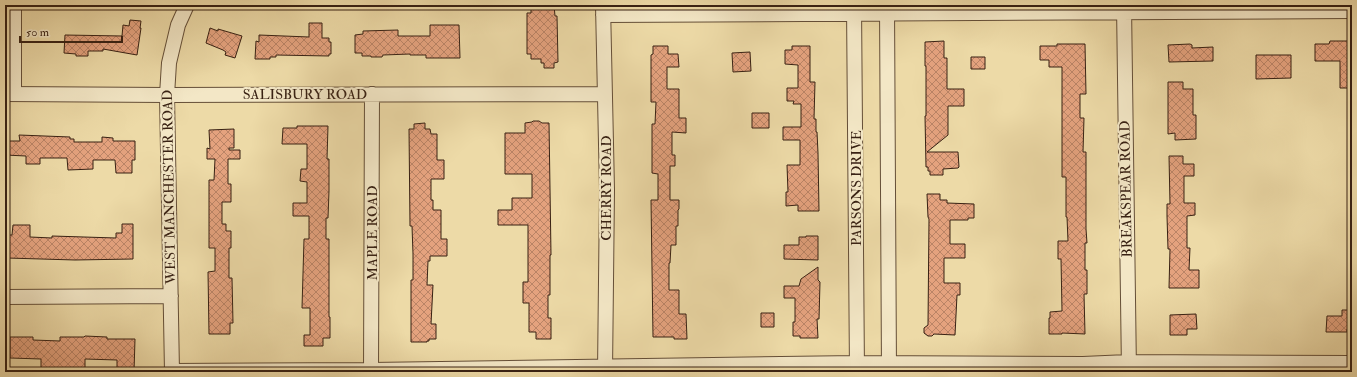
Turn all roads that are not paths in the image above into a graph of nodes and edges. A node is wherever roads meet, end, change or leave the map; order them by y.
1 (14, 5) edge
2 (187, 5) edge
3 (854, 9) edge
4 (887, 9) edge
5 (1124, 9) edge
6 (603, 10) edge
7 (1352, 11) edge
8 (10, 94) edge
9 (372, 94) junction
10 (605, 94) junction
11 (168, 95) junction
12 (171, 296) junction
13 (5, 297) edge
14 (1352, 363) edge
15 (1128, 367) edge
16 (857, 368) edge
17 (889, 368) edge
18 (606, 369) edge
19 (172, 371) edge
20 (371, 371) edge

1 - 8 street
2 - 11 street, WEST MANCHESTER ROAD
3 - 4 street
3 - 6 street
3 - 16 street, PARSONS DRIVE
4 - 5 street
4 - 17 street
5 - 7 street
5 - 15 street, BREAKSPEAR ROAD
6 - 10 street, CHERRY ROAD
8 - 11 street, SALISBURY ROAD
9 - 10 street, SALISBURY ROAD
9 - 11 street, SALISBURY ROAD
9 - 20 street, MAPLE ROAD
10 - 18 street, CHERRY ROAD
11 - 12 street, WEST MANCHESTER ROAD
12 - 13 street
12 - 19 street, WEST MANCHESTER ROAD
14 - 15 street
15 - 17 street
16 - 17 street
16 - 18 street
18 - 20 street
19 - 20 street

